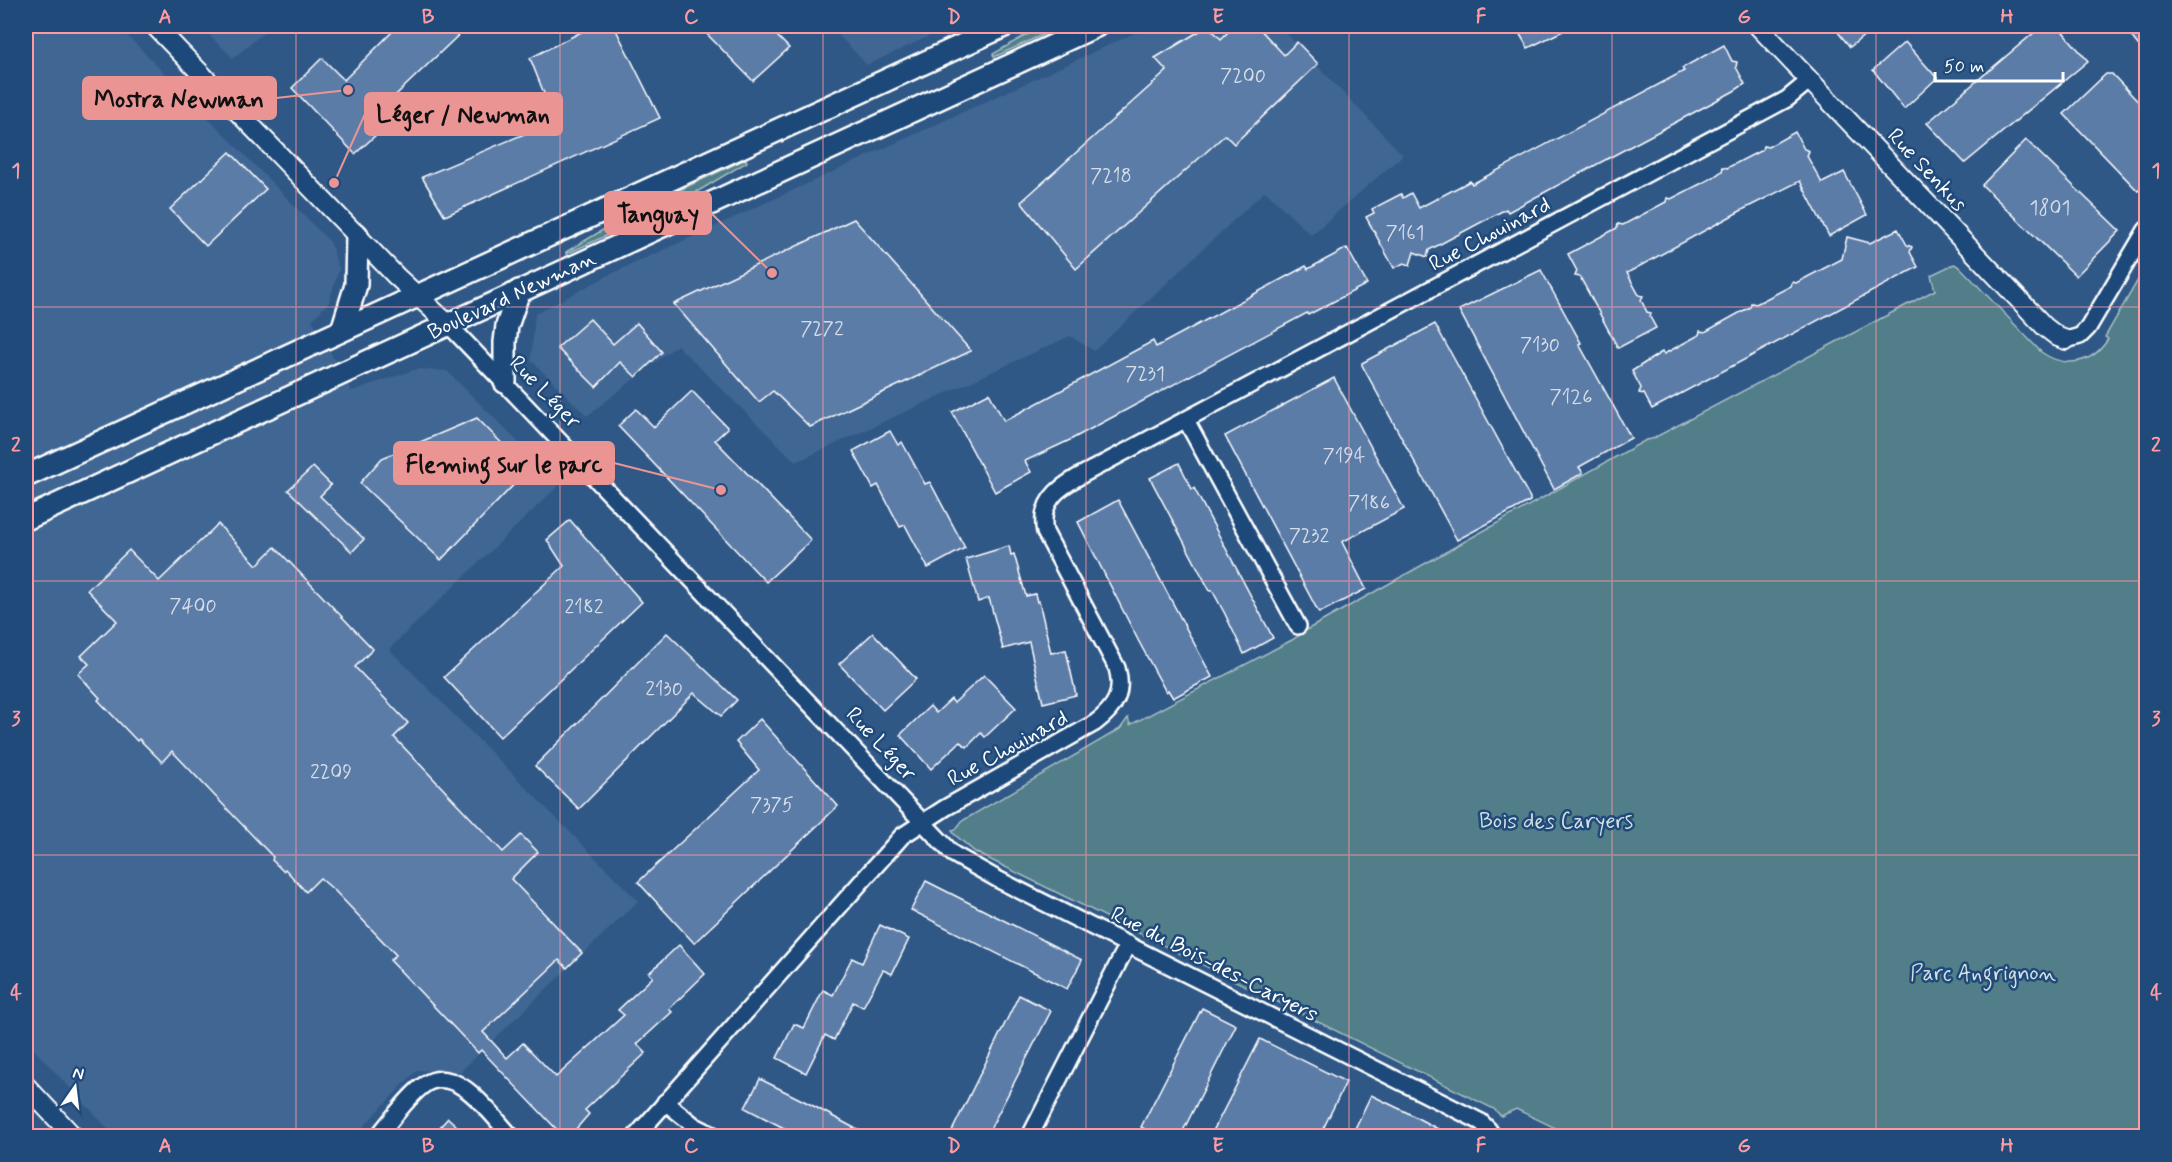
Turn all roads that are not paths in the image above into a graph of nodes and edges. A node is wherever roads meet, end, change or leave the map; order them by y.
1 (155, 26) edge
2 (1004, 26) edge
3 (1096, 26) edge
4 (1758, 26) edge
5 (1810, 80) junction
6 (2146, 230) edge
7 (357, 235) junction
8 (519, 291) junction
9 (418, 295) junction
10 (448, 324) junction
11 (342, 330) junction
12 (2066, 340) joint
13 (505, 382) junction
14 (1185, 420) junction
15 (26, 476) edge
16 (26, 519) edge
17 (1298, 626) dead end
18 (922, 821) junction
19 (1128, 944) junction
20 (26, 1086) edge
21 (665, 1102) junction
22 (73, 1137) edge
23 (378, 1137) edge
24 (511, 1137) edge
25 (636, 1137) edge
26 (715, 1137) edge
27 (1030, 1137) edge
28 (1493, 1137) edge

1 - 7 street, Rue Léger
2 - 9 main road, Boulevard Newman
3 - 8 main road, Boulevard Newman
4 - 5 street, Rue Senkus
5 - 12 street, Rue Senkus
5 - 14 street, Rue Chouinard
6 - 12 street
7 - 9 street, Rue Léger
7 - 11 main road
8 - 10 main road, Boulevard Newman
8 - 13 main road
9 - 10 street, Rue Léger
9 - 11 main road, Boulevard Newman
10 - 13 street, Rue Léger
10 - 16 main road, Boulevard Newman
11 - 15 main road, Boulevard Newman
13 - 18 street, Rue Léger
14 - 17 street
14 - 18 street, Rue Chouinard
18 - 19 street, Rue du Bois-des-Caryers
18 - 21 street, Rue Chouinard
19 - 27 street
19 - 28 street, Rue du Bois-des-Caryers
20 - 22 street
21 - 25 street, Rue Chouinard
21 - 26 street
23 - 24 street

